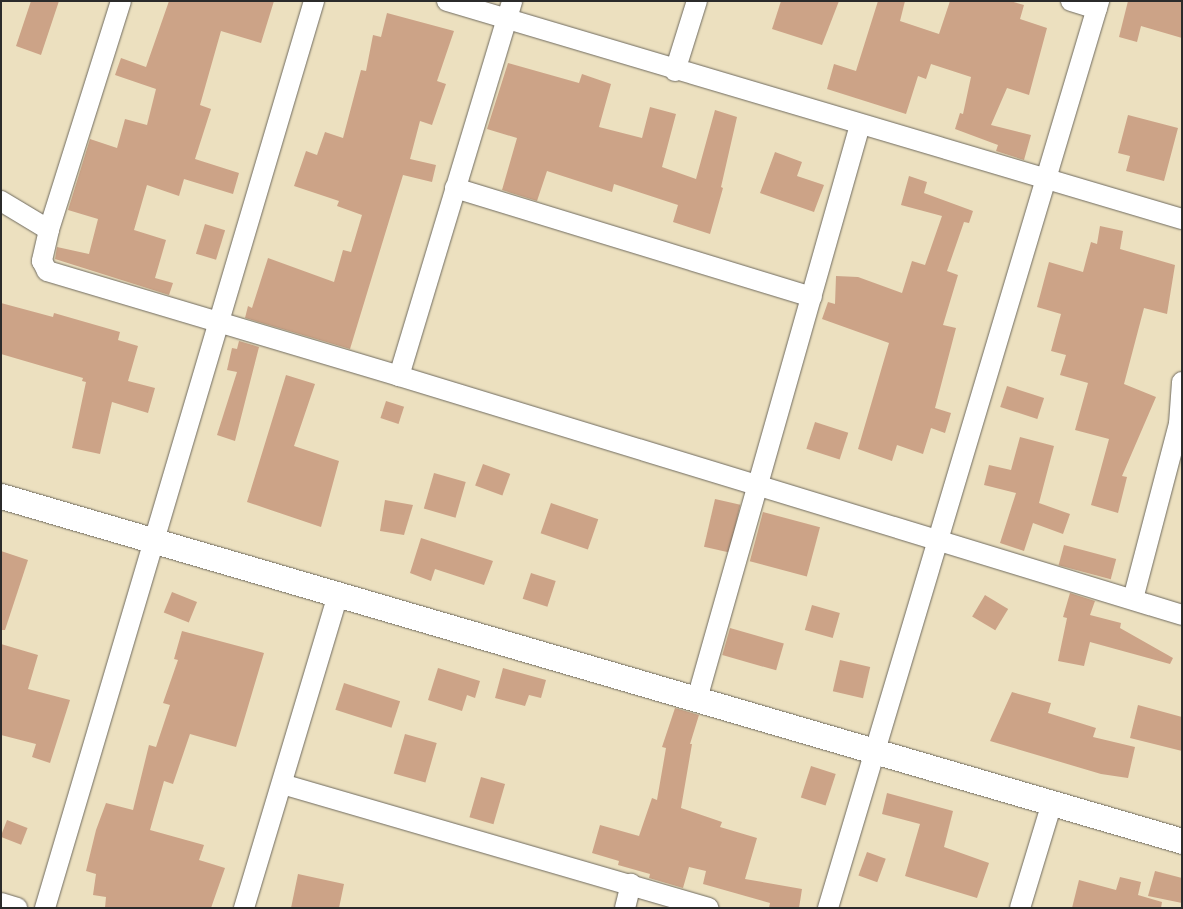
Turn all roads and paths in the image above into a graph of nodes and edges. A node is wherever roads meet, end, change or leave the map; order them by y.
1 (121, 1) edge
2 (314, 1) edge
3 (447, 1) edge
4 (697, 1) edge
5 (1071, 1) edge
6 (1098, 5) edge
7 (509, 10) edge
8 (675, 71) junction
9 (860, 125) junction
10 (1047, 180) junction
11 (455, 188) junction
12 (1, 201) edge
13 (1182, 219) edge
14 (49, 230) junction
15 (812, 297) junction
16 (218, 324) junction
17 (399, 376) junction
18 (1182, 382) edge
19 (1180, 424) edge
20 (756, 487) junction
21 (1, 496) edge
22 (938, 540) junction
23 (154, 541) junction
24 (338, 594) junction
25 (1133, 599) junction
26 (1182, 616) edge
27 (697, 699) junction
28 (875, 751) junction
29 (282, 784) junction
30 (1052, 803) junction
31 (1182, 841) edge
32 (632, 884) junction
33 (1, 903) edge
34 (17, 908) edge
35 (45, 908) edge
36 (244, 908) edge
37 (625, 908) edge
38 (708, 908) edge
39 (828, 908) edge
40 (1020, 908) edge

1 - 14 street
2 - 16 street
3 - 7 street
4 - 8 street
5 - 6 street
6 - 10 street
7 - 8 street
7 - 11 street
8 - 9 street
9 - 10 street
9 - 15 street
10 - 13 street
10 - 22 street
11 - 15 street
11 - 17 street
12 - 14 street
14 - 16 street
15 - 20 street
16 - 17 street
16 - 23 street
17 - 20 street
18 - 19 street
19 - 25 street
20 - 22 street
20 - 27 street
21 - 23 street
22 - 25 street
22 - 28 street
23 - 24 street
23 - 35 street
24 - 27 street
24 - 29 street
25 - 26 street
27 - 28 street
28 - 30 street
28 - 39 street
29 - 32 street
29 - 36 street
30 - 31 street
30 - 40 street
32 - 37 street
32 - 38 street
33 - 34 street

